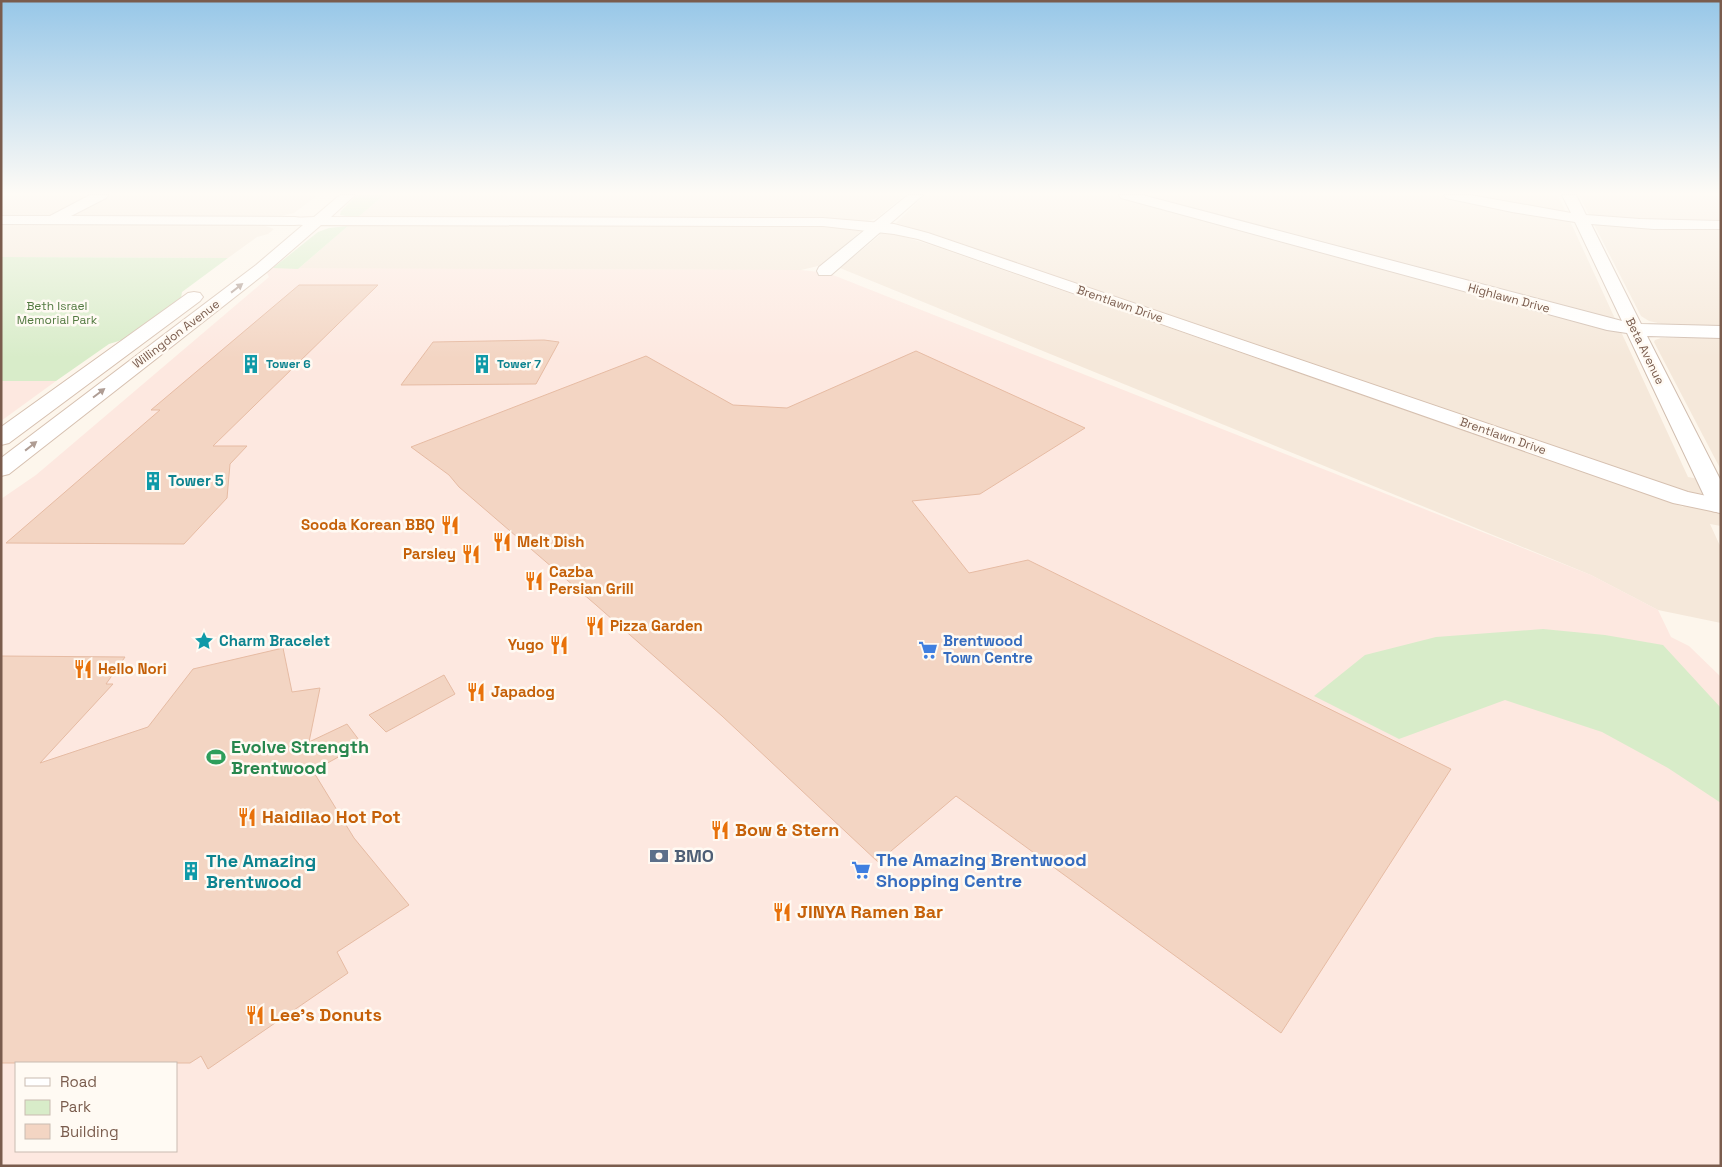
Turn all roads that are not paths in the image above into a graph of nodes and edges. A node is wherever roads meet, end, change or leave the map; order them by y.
1 (279, 249) edge
2 (851, 249) edge
3 (962, 249) edge
4 (1329, 249) edge
5 (1597, 249) edge
6 (825, 271) dead end
7 (210, 285) dead end
8 (1634, 328) junction
9 (1721, 332) edge
10 (1, 438) edge
11 (1, 469) edge
12 (1721, 506) edge

11 -> 1 street, Willingdon Avenue
2 - 6 street
3 - 12 street, Brentlawn Drive
4 - 8 street, Highlawn Drive
5 - 8 street, Beta Avenue
7 - 10 street, Willingdon Avenue
8 - 9 street, Highlawn Drive
8 - 12 street, Beta Avenue

